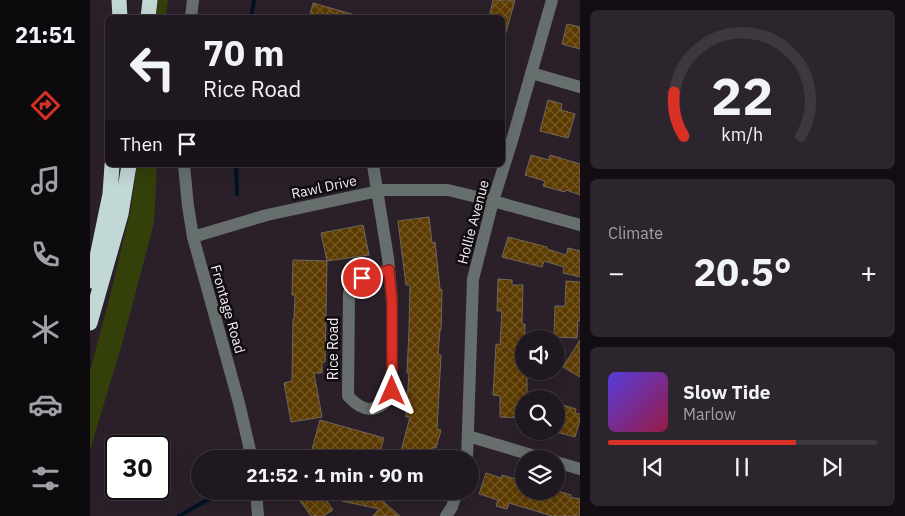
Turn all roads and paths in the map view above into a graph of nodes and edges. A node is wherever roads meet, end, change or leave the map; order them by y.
1 (120, 0) edge
2 (150, 0) edge
3 (193, 0) edge
4 (552, 0) edge
5 (120, 15) edge
6 (148, 15) edge
7 (191, 15) edge
8 (531, 73) junction
9 (580, 87) edge
10 (505, 163) edge
11 (112, 167) edge
12 (129, 167) edge
13 (184, 167) edge
14 (373, 167) edge
15 (504, 167) edge
16 (376, 191) junction
17 (493, 201) junction
18 (580, 225) edge
19 (193, 237) junction
20 (389, 270) junction
21 (90, 292) edge
22 (90, 323) edge
23 (468, 436) junction
24 (250, 450) edge
25 (467, 450) edge
26 (515, 450) edge
27 (565, 465) edge
28 (580, 469) edge
29 (257, 500) edge
30 (454, 500) edge
31 (258, 516) edge
32 (446, 516) edge

1 - 5 highway
2 - 6 highway
3 - 7 street
4 - 8 street, Hollie Avenue
8 - 9 street
8 - 10 street, Hollie Avenue
11 - 21 highway
12 - 22 highway
13 - 19 street, Frontage Road
14 - 16 street, Rice Road
15 - 17 street, Hollie Avenue
16 - 17 street, Rawl Drive
16 - 19 street, Rawl Drive
16 - 20 street, Rice Road
17 - 18 street, Rawl Drive
17 - 23 street, Hollie Avenue
19 - 24 street, Frontage Road
20 - 20 street, Rice Road
23 - 25 street, Hollie Avenue
23 - 26 street
27 - 28 street
29 - 31 street
30 - 32 street

